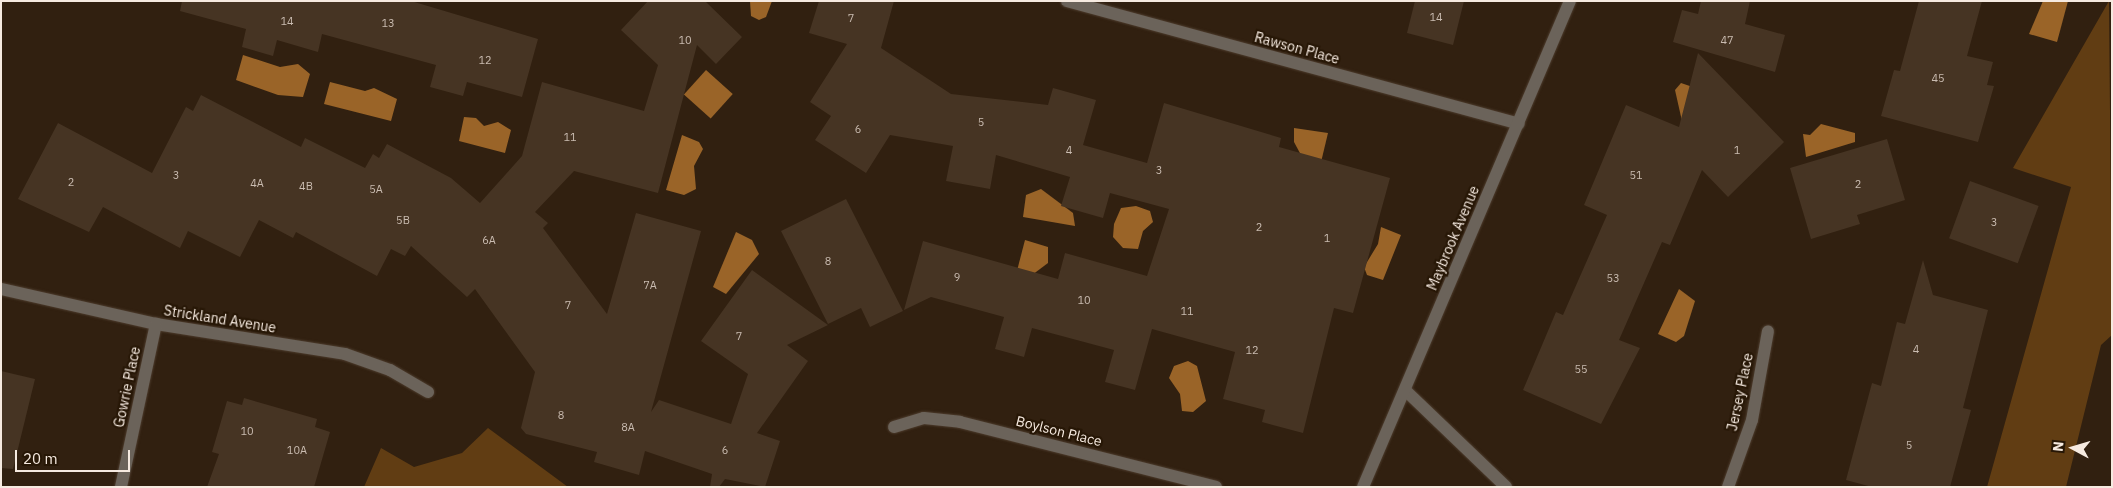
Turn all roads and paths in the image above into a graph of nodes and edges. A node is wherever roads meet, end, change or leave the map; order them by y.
1 (1067, 1) edge
2 (1570, 1) edge
3 (1519, 124) junction
4 (1, 290) edge
5 (156, 324) junction
6 (1768, 331) dead end
7 (1405, 390) junction
8 (428, 392) dead end
9 (894, 427) dead end
10 (121, 487) edge
11 (1216, 487) edge
12 (1363, 487) edge
13 (1506, 487) edge
14 (1728, 487) edge

1 - 3 street, Rawson Place
2 - 3 street, Maybrook Avenue
3 - 7 street, Maybrook Avenue
4 - 5 street, Strickland Avenue
5 - 8 street, Strickland Avenue
5 - 10 street, Gowrie Place
6 - 14 street, Jersey Place
7 - 12 street, Maybrook Avenue
7 - 13 street
9 - 11 street, Boylson Place

